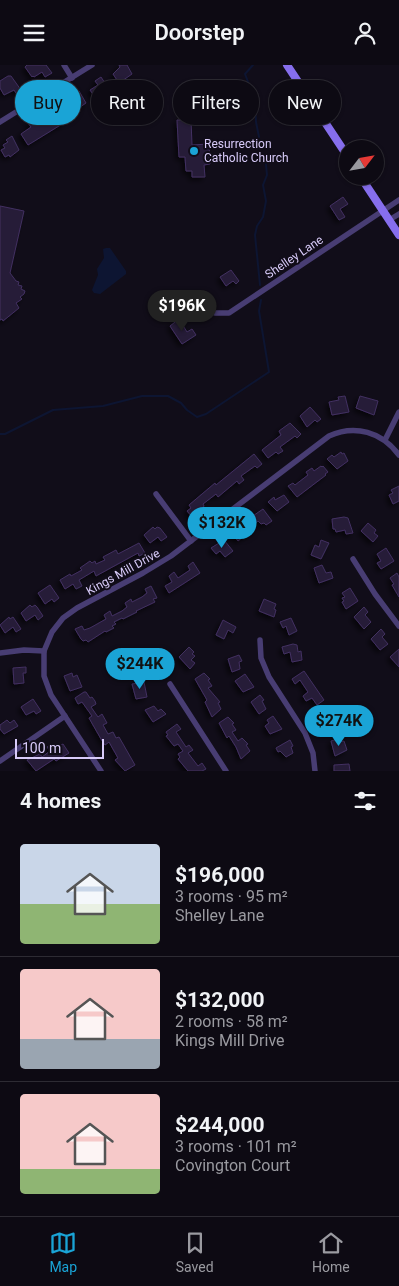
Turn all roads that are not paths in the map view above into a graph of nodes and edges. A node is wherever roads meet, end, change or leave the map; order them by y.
1 (64, 65) edge
2 (92, 65) edge
3 (287, 65) edge
4 (72, 78) junction
5 (0, 122) edge
6 (339, 143) edge
7 (366, 185) edge
8 (399, 200) edge
9 (383, 210) junction
10 (399, 214) edge
11 (389, 220) junction
12 (399, 235) edge
13 (215, 313) dead end
14 (399, 411) edge
15 (385, 440) junction
16 (399, 455) edge
17 (156, 494) dead end
18 (191, 541) junction
19 (353, 559) dead end
20 (399, 626) edge
21 (260, 639) dead end
22 (44, 651) junction
23 (0, 653) edge
24 (170, 684) dead end
25 (65, 716) junction
26 (0, 761) edge
27 (101, 771) edge
28 (226, 771) edge
29 (315, 771) edge

1 - 4 street
2 - 4 street
3 - 6 street
4 - 5 street
7 - 9 street
8 - 9 street, Shelley Lane
9 - 11 street
9 - 13 street, Shelley Lane
10 - 11 street
11 - 12 street
14 - 15 street
15 - 16 street
15 - 18 street, Kings Mill Drive
17 - 18 street
18 - 22 street, Kings Mill Drive
19 - 20 street
21 - 29 street
22 - 23 street
22 - 25 street, Kings Mill Drive
24 - 28 street
25 - 26 street
25 - 27 street, Kings Mill Drive

